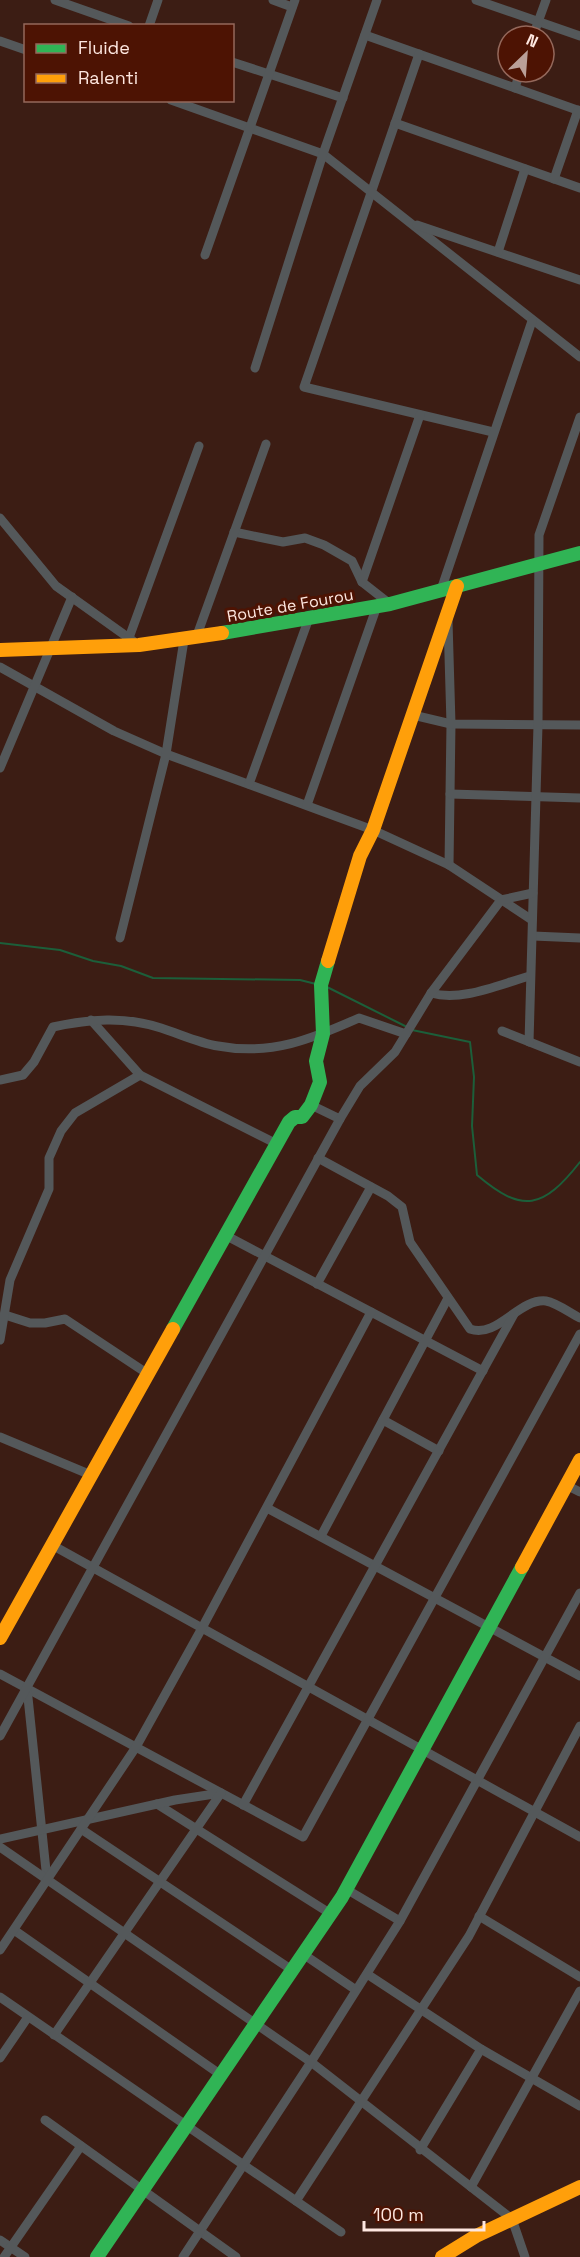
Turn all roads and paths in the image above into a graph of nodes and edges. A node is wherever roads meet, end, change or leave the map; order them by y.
1 (55, 0) edge
2 (158, 0) edge
3 (273, 0) edge
4 (377, 0) edge
5 (476, 0) edge
6 (546, 0) edge
7 (293, 3) edge
8 (538, 21) junction
9 (123, 24) edge
10 (150, 24) edge
11 (537, 24) edge
12 (365, 35) junction
13 (580, 36) edge
14 (0, 41) edge
15 (24, 49) edge
16 (419, 54) junction
17 (234, 63) edge
18 (269, 75) junction
19 (516, 84) edge
20 (515, 88) junction
21 (343, 98) junction
22 (176, 102) edge
23 (579, 111) edge
24 (395, 123) junction
25 (250, 129) junction
26 (323, 154) junction
27 (525, 169) junction
28 (555, 179) junction
29 (580, 188) edge
30 (370, 193) junction
31 (411, 223) junction
32 (498, 252) junction
33 (205, 255) dead end
34 (580, 280) edge
35 (532, 321) junction
36 (580, 357) edge
37 (255, 368) dead end
38 (420, 415) junction
39 (580, 417) edge
40 (493, 432) junction
41 (266, 444) dead end
42 (199, 446) dead end
43 (0, 518) edge
44 (234, 532) junction
45 (580, 553) edge
46 (539, 565) junction
47 (362, 582) junction
48 (457, 586) junction
49 (441, 590) junction
50 (72, 597) junction
51 (384, 605) junction
52 (448, 614) junction
53 (309, 618) junction
54 (190, 639) junction
55 (131, 643) junction
56 (50, 649) junction
57 (0, 650) edge
58 (0, 667) edge
59 (35, 686) junction
60 (413, 715) junction
61 (451, 724) junction
62 (538, 725) junction
63 (580, 725) edge
64 (166, 754) junction
65 (0, 768) edge
66 (249, 784) junction
67 (450, 794) junction
68 (536, 797) junction
69 (580, 798) edge
70 (307, 805) junction
71 (374, 830) junction
72 (450, 865) junction
73 (533, 893) junction
74 (501, 900) junction
75 (532, 920) junction
76 (533, 936) junction
77 (120, 938) dead end
78 (580, 938) edge
79 (530, 976) junction
80 (431, 993) junction
81 (91, 1020) junction
82 (502, 1031) dead end
83 (323, 1034) junction
84 (406, 1034) junction
85 (529, 1042) junction
86 (580, 1062) edge
87 (140, 1074) junction
88 (0, 1080) edge
89 (311, 1105) junction
90 (340, 1119) junction
91 (277, 1144) junction
92 (318, 1158) junction
93 (371, 1187) junction
94 (225, 1235) junction
95 (264, 1256) junction
96 (317, 1284) junction
97 (448, 1298) junction
98 (371, 1312) junction
99 (514, 1314) junction
100 (5, 1315) junction
101 (580, 1318) edge
102 (580, 1334) edge
103 (0, 1340) edge
104 (425, 1341) junction
105 (483, 1371) junction
106 (147, 1374) junction
107 (383, 1420) junction
108 (0, 1437) edge
109 (440, 1451) junction
110 (580, 1460) edge
111 (91, 1475) junction
112 (566, 1485) junction
113 (580, 1492) edge
114 (267, 1508) junction
115 (321, 1536) junction
116 (52, 1545) junction
117 (376, 1566) junction
118 (93, 1568) junction
119 (580, 1593) edge
120 (434, 1597) junction
121 (488, 1626) junction
122 (202, 1628) junction
123 (1, 1632) edge
124 (545, 1656) junction
125 (0, 1674) edge
126 (580, 1676) edge
127 (309, 1687) junction
128 (27, 1688) junction
129 (366, 1719) junction
130 (4, 1720) edge
131 (580, 1726) edge
132 (0, 1736) edge
133 (136, 1747) junction
134 (421, 1749) junction
135 (476, 1780) junction
136 (221, 1793) junction
137 (157, 1804) junction
138 (243, 1805) junction
139 (533, 1811) junction
140 (87, 1819) junction
141 (42, 1829) junction
142 (81, 1829) junction
143 (196, 1829) junction
144 (580, 1837) edge
145 (0, 1839) edge
146 (0, 1847) edge
147 (47, 1880) junction
148 (160, 1882) junction
149 (346, 1889) junction
150 (331, 1914) junction
151 (479, 1916) junction
152 (400, 1921) junction
153 (14, 1930) junction
154 (126, 1933) junction
155 (0, 1950) edge
156 (303, 1954) junction
157 (292, 1970) junction
158 (367, 1974) junction
159 (580, 1977) edge
160 (90, 1983) junction
161 (356, 1990) junction
162 (580, 1991) edge
163 (0, 1997) edge
164 (422, 2010) junction
165 (28, 2017) junction
166 (256, 2023) junction
167 (54, 2035) junction
168 (481, 2049) junction
169 (0, 2058) edge
170 (311, 2062) junction
171 (221, 2075) junction
172 (532, 2078) junction
173 (361, 2103) junction
174 (580, 2106) edge
175 (45, 2120) dead end
176 (187, 2126) junction
177 (81, 2146) junction
178 (420, 2150) junction
179 (243, 2164) junction
180 (471, 2187) junction
181 (143, 2191) junction
182 (579, 2191) edge
183 (297, 2201) junction
184 (512, 2219) junction
185 (199, 2231) junction
186 (341, 2232) dead end
187 (0, 2240) edge
188 (11, 2247) junction
189 (4, 2257) edge
190 (25, 2257) edge
191 (97, 2257) edge
192 (183, 2257) edge
193 (236, 2257) edge
194 (442, 2257) edge
195 (525, 2257) edge

1 - 9 street
2 - 10 street
3 - 7 street
4 - 12 street
5 - 8 street
6 - 8 street
7 - 18 street
8 - 11 street
8 - 13 street
12 - 16 street
12 - 21 street
14 - 15 street
16 - 20 street
16 - 24 street
17 - 18 street
18 - 21 street
18 - 25 street
19 - 20 street
20 - 23 street
21 - 26 street
22 - 25 street
23 - 28 street
24 - 27 street
24 - 30 street
25 - 26 street
25 - 33 street
26 - 30 street
26 - 37 street
27 - 28 street
27 - 32 street
28 - 29 street
30 - 31 street
30 - 38 street
31 - 32 street
31 - 35 street
32 - 34 street
35 - 36 street
35 - 40 street
38 - 40 street
38 - 47 street
39 - 46 street
40 - 49 street
41 - 44 street
42 - 55 street
43 - 50 street
44 - 47 street
44 - 54 street
45 - 46 street, Route de Fourou
46 - 48 street, Route de Fourou
46 - 62 street
47 - 51 street
48 - 49 street, Route de Fourou
48 - 52 street
49 - 51 street, Route de Fourou
50 - 55 street
50 - 56 street
51 - 53 street, Route de Fourou
51 - 70 street
52 - 60 street
52 - 61 street
53 - 54 street, Route de Fourou
53 - 66 street
54 - 55 street, Route de Fourou
54 - 64 street
55 - 56 street, Route de Fourou
56 - 57 street, Route de Fourou
56 - 59 street
58 - 59 street
59 - 64 street
59 - 65 street
60 - 61 street
60 - 71 street
61 - 62 street
61 - 67 street
62 - 63 street
62 - 68 street
64 - 66 street
64 - 77 street
66 - 70 street
67 - 68 street
67 - 72 street
68 - 69 street
68 - 73 street
70 - 71 street
71 - 72 street
71 - 83 street
72 - 74 street
73 - 74 street
73 - 75 street
74 - 75 street
74 - 80 street
75 - 76 street
76 - 78 street
76 - 79 street
79 - 80 street
79 - 85 street
80 - 84 street
81 - 83 street
81 - 87 street
81 - 88 street
82 - 85 street
83 - 84 street
83 - 89 street
84 - 90 street
85 - 86 street
87 - 91 street
87 - 100 street
89 - 90 street
89 - 91 street
90 - 92 street
91 - 94 street
92 - 93 street
92 - 95 street
93 - 96 street
93 - 97 street
94 - 95 street
94 - 106 street
95 - 96 street
95 - 118 street
96 - 98 street
97 - 99 street
97 - 104 street
98 - 104 street
98 - 114 street
99 - 101 street
99 - 105 street
100 - 103 street
100 - 106 street
102 - 120 street
104 - 105 street
104 - 107 street
105 - 109 street
106 - 111 street
107 - 109 street
107 - 115 street
108 - 111 street
109 - 117 street
110 - 112 street
111 - 116 street
112 - 113 street
112 - 121 street
114 - 115 street
114 - 122 street
115 - 117 street
116 - 118 street
116 - 123 street
117 - 120 street
117 - 127 street
118 - 122 street
118 - 128 street
119 - 124 street
120 - 121 street
120 - 129 street
121 - 124 street
121 - 134 street
122 - 127 street
122 - 133 street
124 - 126 street
124 - 135 street
125 - 128 street
127 - 129 street
127 - 138 street
128 - 130 street
128 - 133 street
128 - 141 street
129 - 134 street
129 - 138 street
130 - 132 street
131 - 139 street
133 - 136 street
133 - 140 street
134 - 135 street
134 - 149 street
135 - 139 street
135 - 152 street
136 - 137 street
136 - 138 street
136 - 143 street
137 - 140 street
137 - 143 street
139 - 144 street
139 - 151 street
140 - 141 street
140 - 142 street
141 - 145 street
141 - 147 street
142 - 147 street
142 - 148 street
143 - 148 street
143 - 150 street
146 - 147 street
147 - 153 street
147 - 154 street
148 - 154 street
148 - 157 street
149 - 150 street
149 - 152 street
150 - 156 street
151 - 159 street
151 - 164 street
152 - 158 street
153 - 155 street
153 - 160 street
154 - 160 street
154 - 166 street
156 - 157 street
156 - 161 street
157 - 166 street
158 - 161 street
158 - 164 street
160 - 167 street
160 - 171 street
161 - 170 street
162 - 172 street
163 - 165 street
164 - 168 street
164 - 173 street
165 - 167 street
165 - 169 street
166 - 170 street
166 - 171 street
167 - 176 street
168 - 172 street
168 - 178 street
170 - 173 street
170 - 179 street
171 - 176 street
172 - 174 street
172 - 180 street
173 - 178 street
173 - 183 street
175 - 177 street
176 - 179 street
176 - 181 street
177 - 181 street
177 - 188 street
178 - 180 street
179 - 183 street
179 - 185 street
180 - 184 street
181 - 185 street
181 - 191 street
182 - 184 street
183 - 186 street
184 - 194 street
184 - 195 street
185 - 192 street
185 - 193 street
187 - 188 street
188 - 189 street
188 - 190 street

